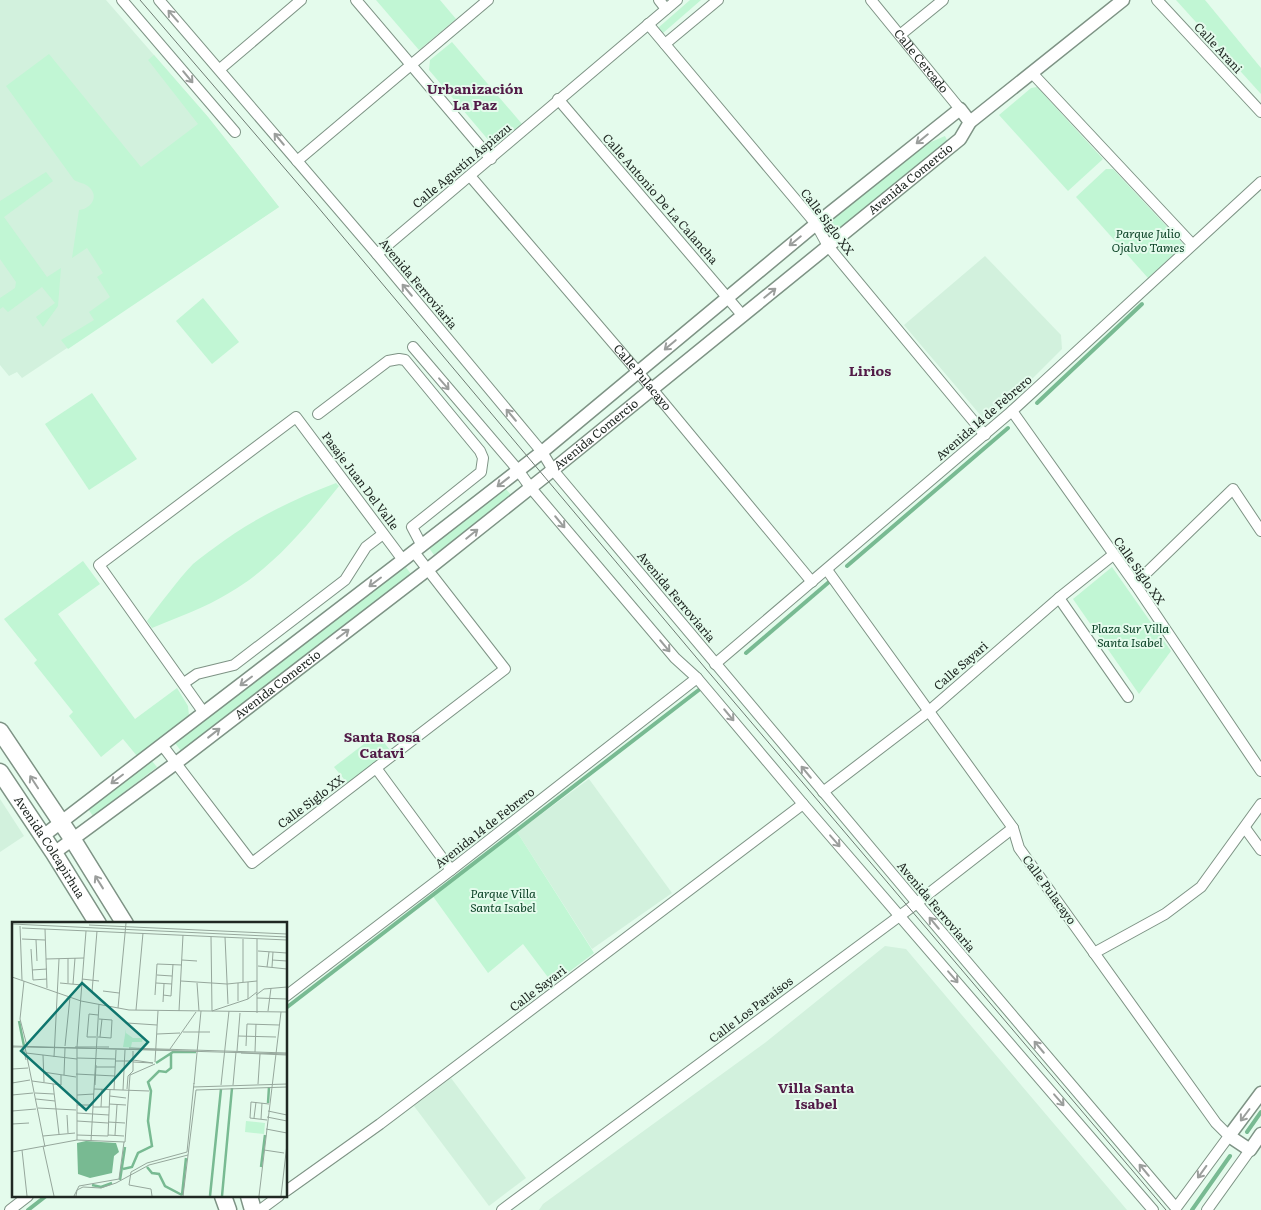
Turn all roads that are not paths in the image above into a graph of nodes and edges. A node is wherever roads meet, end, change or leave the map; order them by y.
1 (122, 0) edge
2 (159, 0) edge
3 (302, 0) edge
4 (356, 0) edge
5 (488, 0) edge
6 (659, 0) edge
7 (677, 0) edge
8 (718, 0) edge
9 (871, 0) edge
10 (943, 0) edge
11 (1123, 0) edge
12 (1158, 0) edge
13 (666, 9) junction
14 (648, 24) junction
15 (900, 35) junction
16 (665, 44) junction
17 (410, 64) junction
18 (220, 69) junction
19 (1032, 73) junction
20 (558, 99) junction
21 (960, 109) junction
22 (1261, 112) edge
23 (970, 122) junction
24 (234, 132) dead end
25 (491, 159) junction
26 (297, 161) junction
27 (470, 176) junction
28 (1261, 182) edge
29 (816, 224) junction
30 (1192, 244) junction
31 (828, 246) junction
32 (377, 254) junction
33 (727, 297) junction
34 (743, 316) junction
35 (412, 347) dead end
36 (638, 372) junction
37 (651, 390) junction
38 (1012, 411) junction
39 (318, 414) dead end
40 (985, 435) junction
41 (542, 452) junction
42 (518, 470) junction
43 (553, 470) junction
44 (530, 487) junction
45 (1261, 531) edge
46 (383, 534) junction
47 (418, 549) junction
48 (1113, 555) junction
49 (403, 560) junction
50 (427, 570) junction
51 (827, 570) junction
52 (812, 582) junction
53 (1135, 584) junction
54 (1059, 598) junction
55 (715, 664) junction
56 (697, 678) junction
57 (184, 683) junction
58 (1128, 697) dead end
59 (929, 711) junction
60 (204, 713) junction
61 (0, 731) edge
62 (162, 745) junction
63 (176, 763) junction
64 (376, 768) junction
65 (1261, 771) edge
66 (0, 772) edge
67 (823, 792) junction
68 (804, 804) junction
69 (1261, 804) edge
70 (60, 823) junction
71 (1013, 828) junction
72 (1245, 828) junction
73 (42, 836) junction
74 (72, 840) junction
75 (1261, 850) edge
76 (54, 853) junction
77 (452, 870) junction
78 (916, 902) junction
79 (900, 915) junction
80 (97, 922) edge
81 (124, 922) edge
82 (1094, 953) junction
83 (288, 994) edge
84 (1261, 1093) edge
85 (1229, 1136) junction
86 (1260, 1138) edge
87 (1250, 1150) junction
88 (288, 1190) edge
89 (224, 1198) edge
90 (249, 1198) edge
91 (276, 1198) edge
92 (25, 1203) edge
93 (10, 1210) edge
94 (228, 1210) edge
95 (254, 1210) edge
96 (260, 1210) edge
97 (502, 1210) edge
98 (1153, 1210) edge
99 (1207, 1210) edge

1 -> 24 street
18 -> 2 street, Avenida Ferroviaria
3 - 18 street
4 - 17 street
5 - 17 street
6 - 13 street
7 - 13 street, Calle Agustín Aspiazu
8 - 16 street
9 - 15 street, Calle Cercado
10 - 15 street
11 - 19 street, Avenida Comercio
12 - 22 street, Calle Arani
13 - 14 street, Calle Agustín Aspiazu
14 - 16 street, Calle Siglo XX
14 - 20 street, Calle Agustín Aspiazu
15 - 21 street, Calle Cercado
16 - 29 street, Calle Siglo XX
17 - 25 street
17 - 26 street
26 -> 18 street, Avenida Ferroviaria
19 - 23 street, Avenida Comercio
19 - 30 street
20 - 25 street, Calle Agustín Aspiazu
20 - 33 street, Calle Antonio De La Calancha
21 - 23 street, Calle Cercado
21 -> 29 street, Avenida Comercio
23 - 31 street, Avenida Comercio
25 - 27 street, Calle Agustín Aspiazu
26 - 32 street, Avenida Ferroviaria
27 - 32 street, Calle Agustín Aspiazu
27 - 36 street, Calle Pulacayo
28 - 30 street, Avenida 14 de Febrero
29 - 31 street, Calle Siglo XX
29 -> 33 street, Avenida Comercio
30 - 38 street, Avenida 14 de Febrero
34 -> 31 street, Avenida Comercio
31 - 40 street, Calle Siglo XX
41 -> 32 street, Avenida Ferroviaria
33 - 34 street, Calle Antonio De La Calancha
33 -> 36 street, Avenida Comercio
34 - 37 street, Avenida Comercio
35 -> 42 street
36 - 37 street, Calle Pulacayo
36 - 41 street, Avenida Comercio
37 - 43 street, Avenida Comercio
37 - 52 street, Calle Pulacayo
38 - 40 street, Avenida 14 de Febrero
38 - 48 street, Calle Siglo XX
39 - 47 street
40 - 51 street, Avenida 14 de Febrero
41 - 42 street, Avenida Comercio
41 - 43 street, Avenida Ferroviaria
42 - 44 street
42 -> 47 street, Avenida Comercio
43 - 44 street, Avenida Comercio
43 - 55 street, Avenida Ferroviaria
50 -> 44 street, Avenida Comercio
44 -> 56 street
45 - 53 street
46 - 49 street, Pasaje Juan Del Valle
46 - 57 street
46 - 57 street, Pasaje Juan Del Valle
47 - 49 street, Avenida Comercio
47 - 50 street
48 - 53 street, Calle Siglo XX
48 - 54 street, Calle Sayari
49 -> 60 street, Avenida Comercio
63 -> 50 street, Avenida Comercio
50 - 64 street, Calle Siglo XX
51 - 52 street, Avenida 14 de Febrero
51 - 59 street, Calle Pulacayo
52 - 55 street, Avenida 14 de Febrero
53 - 65 street, Calle Siglo XX
54 - 58 street
54 - 59 street, Calle Sayari
67 -> 55 street, Avenida Ferroviaria
56 -> 68 street
56 - 77 street, Avenida 14 de Febrero
57 - 60 street
59 - 67 street, Calle Sayari
59 - 71 street, Calle Pulacayo
60 - 62 street, Avenida Comercio
70 -> 61 main road, Avenida Colcapirhua
62 - 63 street
62 -> 70 street, Avenida Comercio
63 - 64 street, Calle Siglo XX
63 - 74 street, Avenida Comercio
64 - 77 street
66 - 73 main road, Avenida Colcapirhua
67 - 78 street, Avenida Ferroviaria
68 -> 79 street
68 - 88 street, Calle Sayari
69 - 72 street
70 - 73 street, Avenida Comercio
70 - 74 main road, Avenida Colcapirhua
71 - 78 street, Calle Los Paraísos
71 - 82 street, Calle Pulacayo
72 - 75 street
72 - 82 street
73 - 76 main road, Avenida Colcapirhua
74 - 76 street, Avenida Comercio
81 -> 74 main road, Avenida Colcapirhua
76 - 80 main road, Avenida Colcapirhua
77 - 83 street, Avenida 14 de Febrero
78 - 79 street, Calle Los Paraísos
85 -> 78 street, Avenida Ferroviaria
79 - 97 street, Calle Los Paraísos
79 -> 98 street
82 - 85 street, Calle Pulacayo
84 -> 85 street
85 - 87 street, Calle Pulacayo
86 - 87 street
87 - 99 street
89 - 94 main road
90 - 95 main road
91 - 96 street
92 - 93 street

